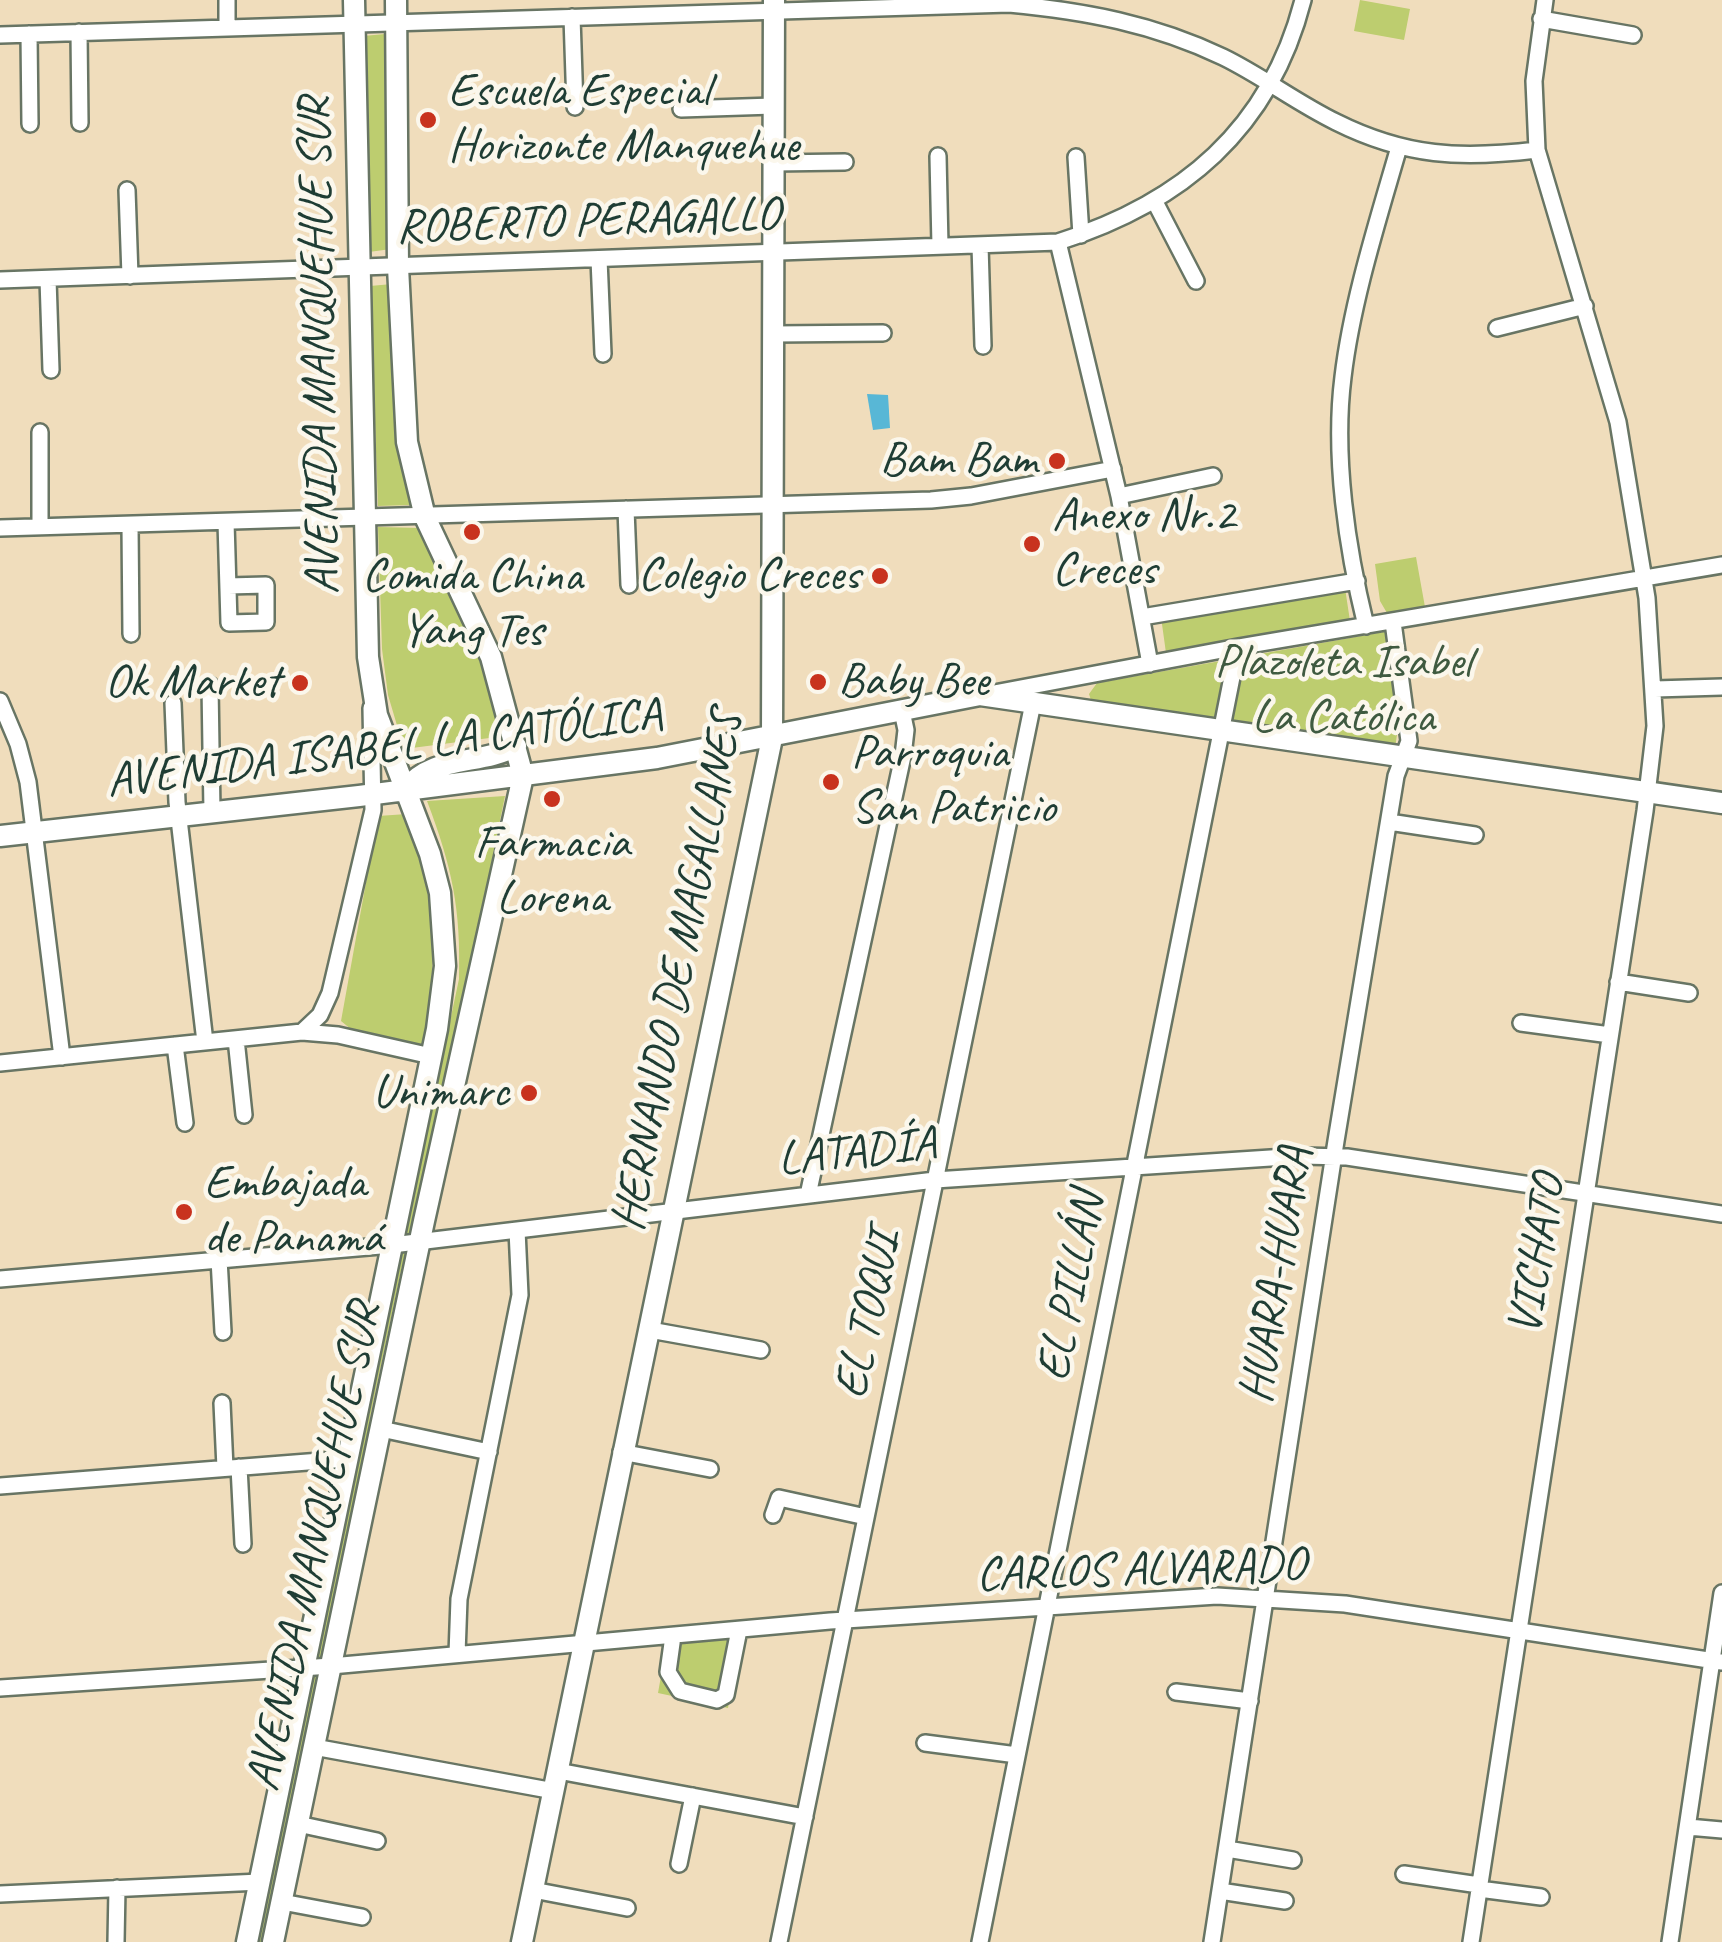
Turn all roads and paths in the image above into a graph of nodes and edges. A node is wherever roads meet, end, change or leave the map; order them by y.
1 (227, 0) edge
2 (354, 0) edge
3 (1303, 0) edge
4 (1545, 0) edge
5 (774, 5) edge
6 (643, 7) edge
7 (396, 10) edge
8 (572, 17) junction
9 (1541, 19) junction
10 (354, 22) junction
11 (228, 27) junction
12 (79, 32) junction
13 (30, 34) junction
14 (1633, 35) dead end
15 (0, 36) edge
16 (1270, 84) junction
17 (773, 106) junction
18 (575, 107) dead end
19 (680, 109) dead end
20 (80, 123) dead end
21 (30, 124) dead end
22 (1398, 146) junction
23 (1537, 150) junction
24 (938, 156) dead end
25 (1076, 158) dead end
26 (774, 162) junction
27 (846, 162) dead end
28 (127, 190) dead end
29 (1155, 202) junction
30 (1081, 234) junction
31 (1058, 242) junction
32 (980, 245) junction
33 (940, 246) junction
34 (774, 253) junction
35 (599, 260) junction
36 (398, 267) junction
37 (358, 269) junction
38 (130, 276) junction
39 (48, 279) junction
40 (0, 280) edge
41 (1196, 281) dead end
42 (1585, 306) junction
43 (1497, 328) dead end
44 (883, 333) dead end
45 (774, 334) junction
46 (983, 346) dead end
47 (603, 354) dead end
48 (51, 370) dead end
49 (40, 432) dead end
50 (1113, 469) junction
51 (1213, 476) dead end
52 (1119, 496) junction
53 (773, 504) junction
54 (626, 510) junction
55 (425, 516) junction
56 (362, 519) junction
57 (226, 522) junction
58 (130, 524) junction
59 (40, 527) junction
60 (0, 528) edge
61 (1722, 565) edge
62 (1644, 578) junction
63 (1358, 581) junction
64 (628, 585) dead end
65 (228, 586) dead end
66 (1142, 617) junction
67 (1392, 622) junction
68 (1366, 626) junction
69 (132, 634) dead end
70 (1238, 647) junction
71 (1150, 664) junction
72 (210, 685) dead end
73 (1722, 686) edge
74 (372, 690) junction
75 (1654, 690) junction
76 (980, 696) junction
77 (0, 701) edge
78 (173, 703) dead end
79 (1033, 703) junction
80 (902, 711) junction
81 (1222, 730) junction
82 (772, 738) junction
83 (516, 746) junction
84 (1402, 757) junction
85 (522, 776) junction
86 (405, 790) junction
87 (1647, 792) junction
88 (376, 794) junction
89 (1722, 803) edge
90 (212, 812) junction
91 (179, 816) junction
92 (1389, 822) junction
93 (35, 832) junction
94 (1475, 835) dead end
95 (0, 836) edge
96 (1618, 982) junction
97 (1688, 993) dead end
98 (1520, 1023) dead end
99 (302, 1032) junction
100 (1610, 1035) junction
101 (236, 1039) junction
102 (205, 1042) junction
103 (175, 1045) junction
104 (431, 1056) junction
105 (62, 1057) junction
106 (0, 1063) edge
107 (244, 1116) dead end
108 (185, 1123) dead end
109 (1334, 1156) junction
110 (1134, 1168) junction
111 (935, 1180) junction
112 (1585, 1192) junction
113 (808, 1196) junction
114 (675, 1212) junction
115 (1722, 1214) edge
116 (517, 1230) junction
117 (420, 1241) junction
118 (392, 1245) junction
119 (220, 1259) junction
120 (0, 1279) edge
121 (650, 1330) junction
122 (223, 1332) dead end
123 (761, 1350) dead end
124 (222, 1403) dead end
125 (381, 1429) junction
126 (490, 1452) junction
127 (621, 1452) junction
128 (346, 1459) junction
129 (232, 1467) junction
130 (710, 1470) dead end
131 (0, 1486) edge
132 (774, 1515) dead end
133 (866, 1518) junction
134 (243, 1544) dead end
135 (1722, 1593) edge
136 (1266, 1598) junction
137 (1047, 1607) junction
138 (845, 1621) junction
139 (739, 1630) junction
140 (1518, 1631) junction
141 (673, 1636) junction
142 (584, 1644) junction
143 (457, 1654) junction
144 (1717, 1661) edge
145 (331, 1666) junction
146 (303, 1668) junction
147 (0, 1688) edge
148 (1176, 1692) dead end
149 (1250, 1701) junction
150 (924, 1743) dead end
151 (314, 1746) junction
152 (1017, 1755) junction
153 (556, 1781) junction
154 (692, 1796) junction
155 (805, 1817) junction
156 (298, 1824) junction
157 (1688, 1827) junction
158 (1722, 1830) edge
159 (377, 1841) dead end
160 (1227, 1850) junction
161 (1294, 1860) dead end
162 (680, 1864) dead end
163 (1404, 1874) dead end
164 (260, 1882) junction
165 (1479, 1887) junction
166 (117, 1888) junction
167 (533, 1890) junction
168 (1220, 1891) junction
169 (0, 1894) edge
170 (1541, 1897) dead end
171 (1285, 1901) dead end
172 (282, 1902) junction
173 (626, 1908) dead end
174 (362, 1917) dead end
175 (116, 1942) edge
176 (247, 1942) edge
177 (274, 1942) edge
178 (522, 1942) edge
179 (779, 1942) edge
180 (980, 1942) edge
181 (1212, 1942) edge
182 (1470, 1942) edge
183 (1670, 1942) edge

1 - 11 street
2 - 10 main road, AVENIDA MANQUEHUE SUR
3 - 16 street, ROBERTO PERAGALLO
4 - 9 street, VICHATO
5 - 6 street
5 - 16 street
5 - 17 main road, HERNANDO DE MAGALLANES
6 - 8 street
7 - 8 street
7 - 10 street
7 - 36 main road, AVENIDA MANQUEHUE SUR
8 - 18 street
9 - 14 street
9 - 23 street, VICHATO
10 - 11 street
10 - 37 main road, AVENIDA MANQUEHUE SUR
11 - 12 street
12 - 13 street
12 - 20 street
13 - 15 street
13 - 21 street
16 - 22 street
16 - 29 street, ROBERTO PERAGALLO
17 - 19 street
17 - 26 main road, HERNANDO DE MAGALLANES
22 - 23 street
22 - 63 street
23 - 42 street, VICHATO
24 - 33 street
25 - 30 street
26 - 27 street
26 - 34 main road, HERNANDO DE MAGALLANES
28 - 38 street
29 - 30 street, ROBERTO PERAGALLO
29 - 41 street
30 - 31 street, ROBERTO PERAGALLO
31 - 32 street, ROBERTO PERAGALLO
31 - 50 street
32 - 33 street, ROBERTO PERAGALLO
32 - 46 street
33 - 34 street, ROBERTO PERAGALLO
34 - 35 street, ROBERTO PERAGALLO
34 - 45 main road, HERNANDO DE MAGALLANES
35 - 36 street, ROBERTO PERAGALLO
35 - 47 street
36 - 37 street, ROBERTO PERAGALLO
36 - 55 main road, AVENIDA MANQUEHUE SUR
37 - 38 street, ROBERTO PERAGALLO
37 - 56 main road, AVENIDA MANQUEHUE SUR
38 - 39 street, ROBERTO PERAGALLO
39 - 40 street, ROBERTO PERAGALLO
39 - 48 street
42 - 43 street
42 - 62 street, VICHATO
44 - 45 street
45 - 53 main road, HERNANDO DE MAGALLANES
49 - 59 street
50 - 52 street
50 - 53 street
51 - 52 street
52 - 66 street
53 - 54 street
53 - 82 main road, HERNANDO DE MAGALLANES
54 - 55 street
54 - 64 street
55 - 56 street
55 - 83 main road, AVENIDA MANQUEHUE SUR
56 - 57 street
56 - 74 main road, AVENIDA MANQUEHUE SUR
57 - 58 street
57 - 65 street
58 - 59 street
58 - 69 street
59 - 60 street
61 - 62 street, AVENIDA ISABEL LA CATÓLICA
62 - 67 street, AVENIDA ISABEL LA CATÓLICA
62 - 75 street, VICHATO
63 - 66 street
63 - 68 street
66 - 71 street
67 - 68 street, AVENIDA ISABEL LA CATÓLICA
67 - 84 street, HUARA-HUARA
68 - 70 street, AVENIDA ISABEL LA CATÓLICA
70 - 71 street, AVENIDA ISABEL LA CATÓLICA
70 - 81 street, EL PILLÁN
71 - 76 street, AVENIDA ISABEL LA CATÓLICA
72 - 90 street
73 - 75 street
74 - 86 main road, AVENIDA MANQUEHUE SUR
74 - 88 street, AVENIDA MANQUEHUE SUR
75 - 87 street, VICHATO
76 - 79 main road
76 - 80 main road, AVENIDA ISABEL LA CATÓLICA
77 - 93 street
78 - 91 street
79 - 81 main road
79 - 111 street, EL TOQUI
80 - 82 main road, AVENIDA ISABEL LA CATÓLICA
80 - 113 street
81 - 84 main road
81 - 110 street, EL PILLÁN
82 - 85 main road, AVENIDA ISABEL LA CATÓLICA
82 - 114 main road, HERNANDO DE MAGALLANES
83 - 85 main road, AVENIDA MANQUEHUE SUR
83 - 86 main road
84 - 87 main road
84 - 92 street, HUARA-HUARA
85 - 86 main road, AVENIDA ISABEL LA CATÓLICA
85 - 117 main road, AVENIDA MANQUEHUE SUR
86 - 88 main road, AVENIDA ISABEL LA CATÓLICA
86 - 104 main road, AVENIDA MANQUEHUE SUR
87 - 89 main road
87 - 96 street, VICHATO
88 - 90 main road, AVENIDA ISABEL LA CATÓLICA
88 - 99 street, AVENIDA MANQUEHUE SUR
90 - 91 main road, AVENIDA ISABEL LA CATÓLICA
91 - 93 main road, AVENIDA ISABEL LA CATÓLICA
91 - 102 street
92 - 94 street
92 - 109 street, HUARA-HUARA
93 - 95 main road, AVENIDA ISABEL LA CATÓLICA
93 - 105 street
96 - 97 street
96 - 100 street, VICHATO
98 - 100 street
99 - 101 street
99 - 104 street
100 - 112 street, VICHATO
101 - 102 street
101 - 107 street
102 - 103 street
103 - 105 street
103 - 108 street
104 - 118 main road, AVENIDA MANQUEHUE SUR
105 - 106 street
109 - 110 street, LATADÍA
109 - 112 street, LATADÍA
109 - 136 street, HUARA-HUARA
110 - 111 street, LATADÍA
110 - 137 street, EL PILLÁN
111 - 113 street, LATADÍA
111 - 133 street, EL TOQUI
112 - 115 street, LATADÍA
112 - 140 street, VICHATO
113 - 114 street, LATADÍA
114 - 116 street, LATADÍA
114 - 121 main road, HERNANDO DE MAGALLANES
116 - 117 street, LATADÍA
116 - 126 street
117 - 118 street, LATADÍA
117 - 125 main road, AVENIDA MANQUEHUE SUR
118 - 119 street, LATADÍA
118 - 128 main road, AVENIDA MANQUEHUE SUR
119 - 120 street, LATADÍA
119 - 122 street
121 - 123 street
121 - 127 main road, HERNANDO DE MAGALLANES
124 - 129 street
125 - 126 street
125 - 145 main road, AVENIDA MANQUEHUE SUR
126 - 143 street
127 - 130 street
127 - 142 main road, HERNANDO DE MAGALLANES
128 - 129 street
128 - 146 main road, AVENIDA MANQUEHUE SUR
129 - 131 street
129 - 134 street
132 - 133 street
133 - 138 street, EL TOQUI
135 - 144 street
136 - 137 street, CARLOS ALVARADO
136 - 140 street, CARLOS ALVARADO
136 - 149 street, HUARA-HUARA
137 - 138 street, CARLOS ALVARADO
137 - 152 street, EL PILLÁN
138 - 139 street, CARLOS ALVARADO
138 - 155 street, EL TOQUI
139 - 141 street, CARLOS ALVARADO
139 - 141 street
140 - 144 street, CARLOS ALVARADO
140 - 165 street, VICHATO
141 - 142 street, CARLOS ALVARADO
142 - 143 street, CARLOS ALVARADO
142 - 153 main road, HERNANDO DE MAGALLANES
143 - 145 street, CARLOS ALVARADO
144 - 157 street
145 - 146 street, CARLOS ALVARADO
145 - 151 main road, AVENIDA MANQUEHUE SUR
146 - 147 street, CARLOS ALVARADO
146 - 164 main road, AVENIDA MANQUEHUE SUR
148 - 149 street
149 - 160 street, HUARA-HUARA
150 - 152 street
151 - 153 street
151 - 156 main road, AVENIDA MANQUEHUE SUR
152 - 180 street, EL PILLÁN
153 - 154 street
153 - 167 main road, HERNANDO DE MAGALLANES
154 - 155 street
154 - 162 street
155 - 179 street, EL TOQUI
156 - 159 street
156 - 172 main road, AVENIDA MANQUEHUE SUR
157 - 158 street
157 - 183 street
160 - 161 street
160 - 168 street, HUARA-HUARA
163 - 165 street
164 - 166 street
164 - 176 main road, AVENIDA MANQUEHUE SUR
165 - 170 street
165 - 182 street, VICHATO
166 - 169 street
166 - 175 street
167 - 173 street
167 - 178 main road, HERNANDO DE MAGALLANES
168 - 171 street
168 - 181 street, HUARA-HUARA
172 - 174 street
172 - 177 main road, AVENIDA MANQUEHUE SUR

